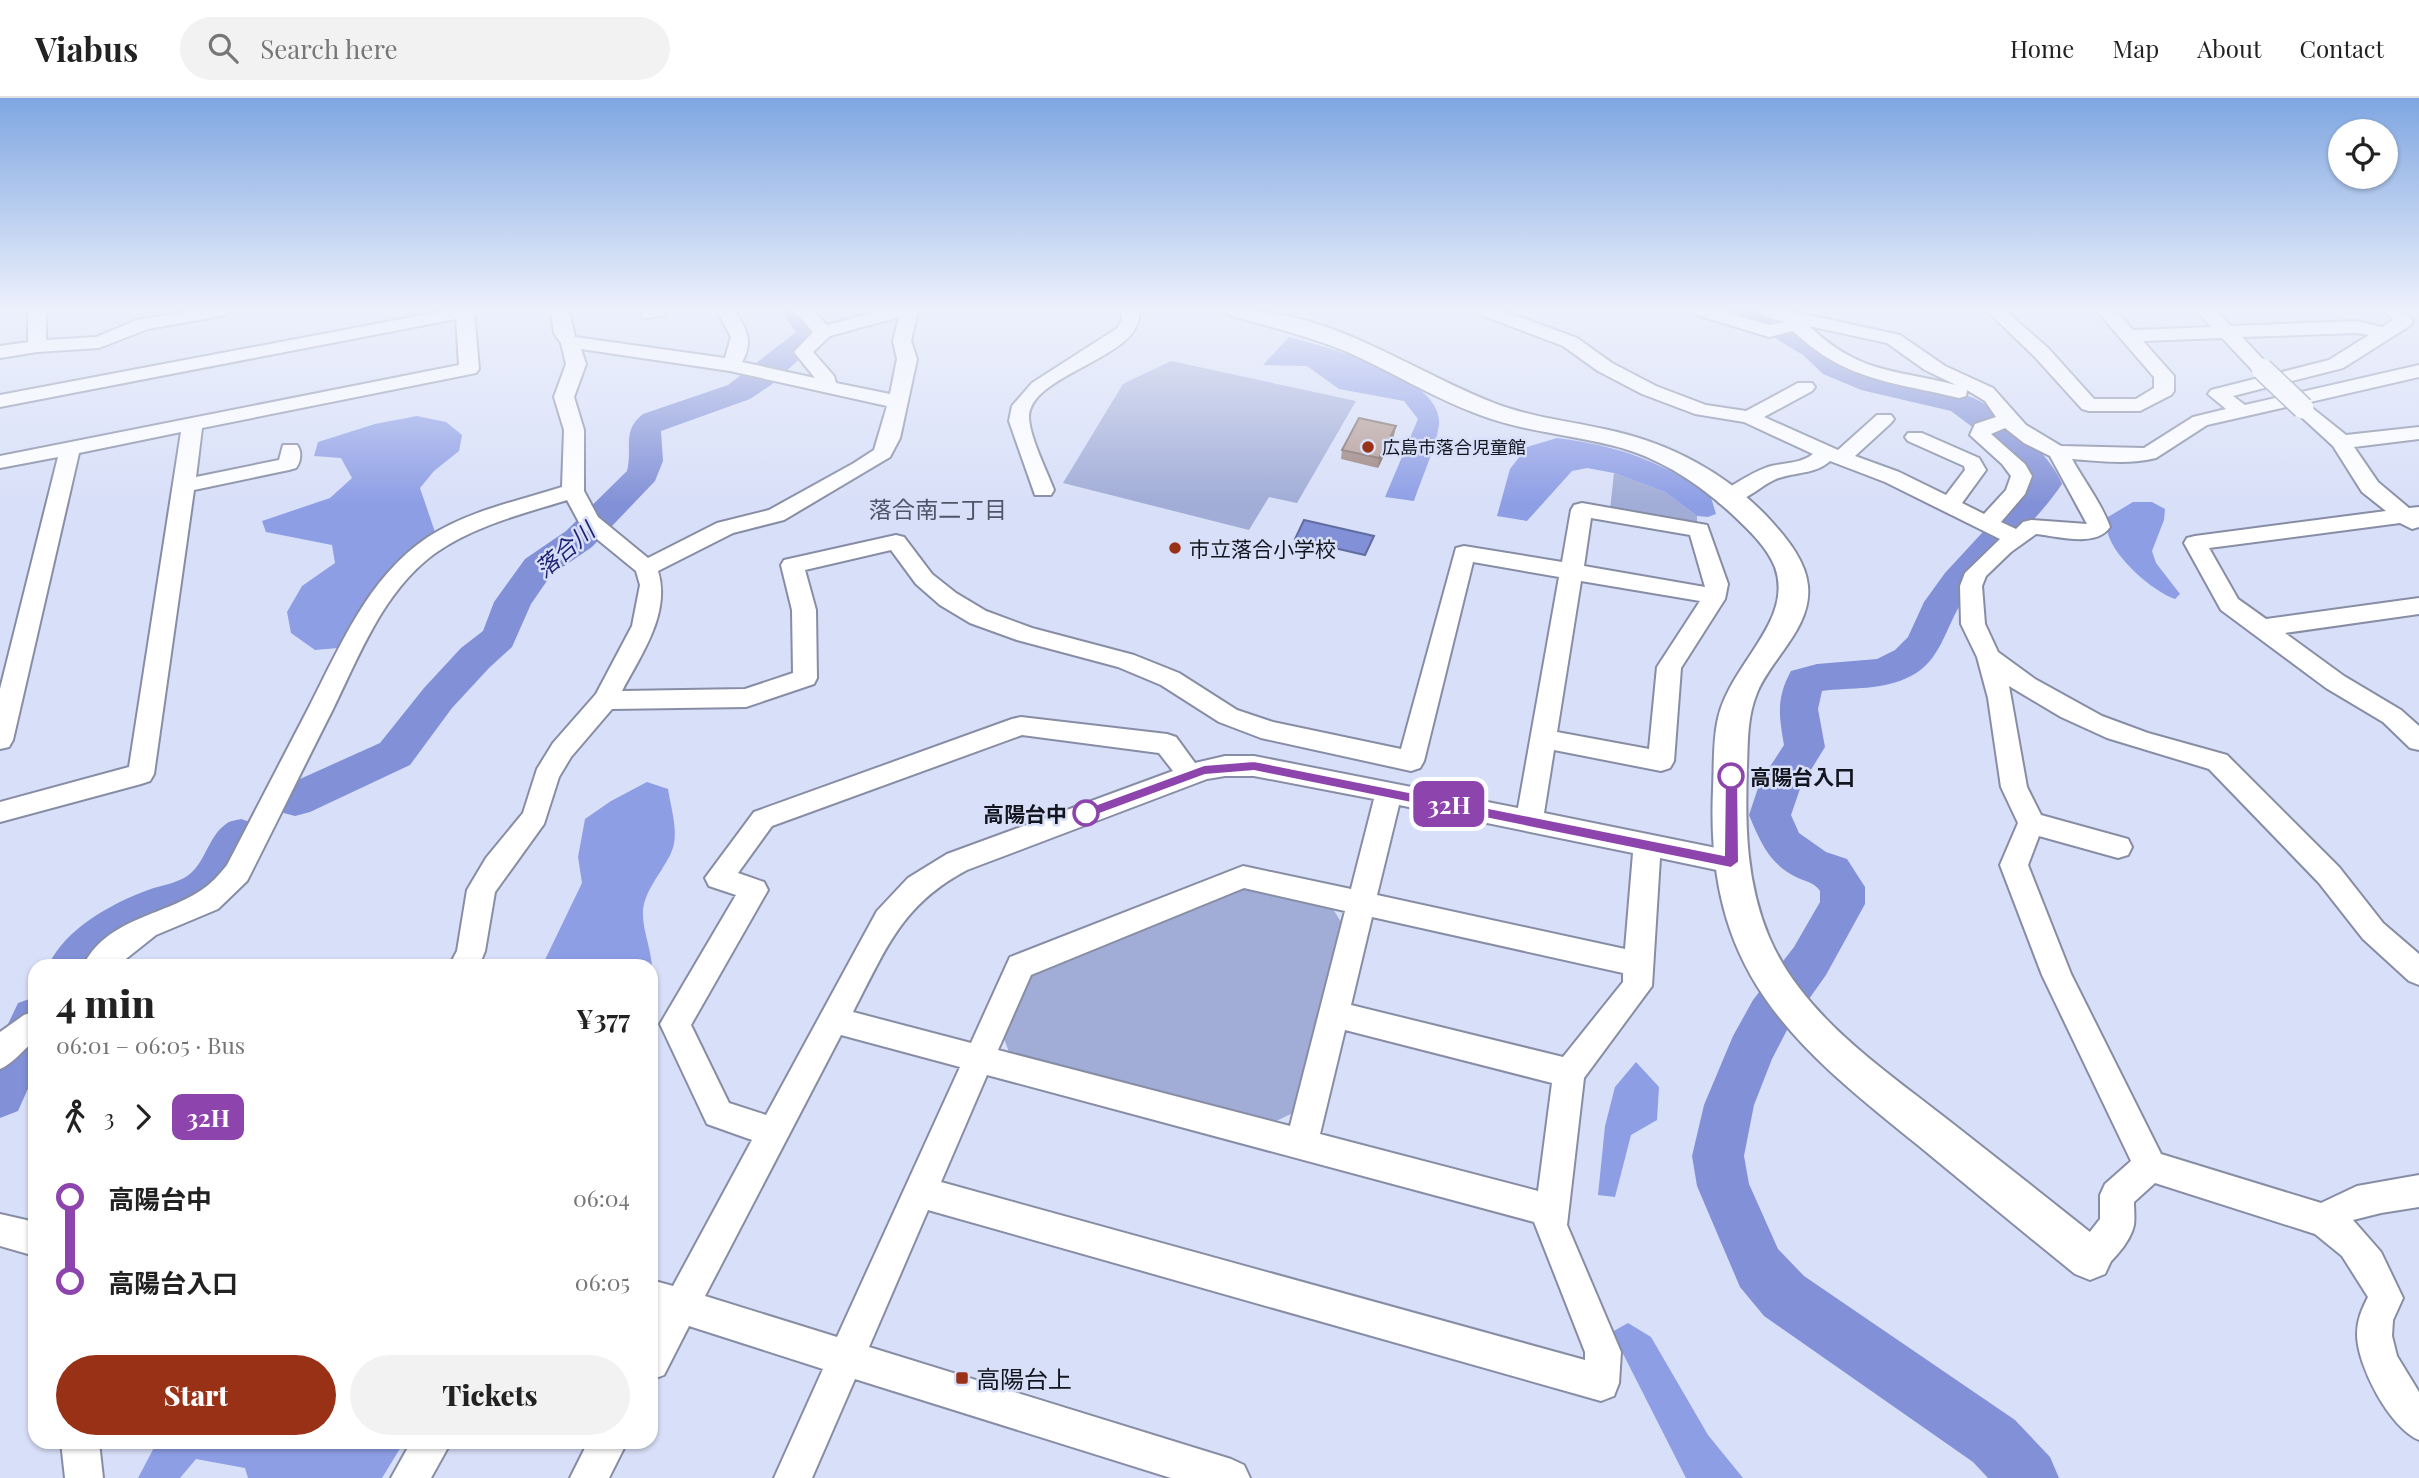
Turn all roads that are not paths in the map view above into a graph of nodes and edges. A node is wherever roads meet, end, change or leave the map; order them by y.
1 (132, 375) edge
2 (436, 375) edge
3 (572, 375) edge
4 (772, 375) edge
5 (823, 375) edge
6 (904, 375) edge
7 (1057, 375) edge
8 (1416, 375) edge
9 (1621, 375) edge
10 (1878, 375) edge
11 (1951, 375) edge
12 (2062, 375) edge
13 (2164, 375) edge
14 (2269, 375) edge
15 (2291, 375) edge
16 (2399, 375) edge
17 (826, 385) junction
18 (1805, 387) dead end
19 (0, 401) edge
20 (898, 402) junction
21 (2303, 408) joint
22 (2241, 411) junction
23 (1749, 417) junction
24 (1884, 419) dead end
25 (193, 423) junction
26 (1996, 424) junction
27 (2419, 433) edge
28 (1915, 437) dead end
29 (2341, 442) junction
30 (70, 448) junction
31 (290, 449) dead end
32 (2058, 452) junction
33 (1835, 455) junction
34 (0, 462) edge
35 (183, 486) junction
36 (1043, 490) dead end
37 (573, 491) junction
38 (1727, 498) junction
39 (1950, 505) junction
40 (2414, 520) edge
41 (593, 525) joint
42 (2002, 531) junction
43 (646, 568) junction
44 (1571, 571) junction
45 (1714, 596) junction
46 (2419, 606) edge
47 (2262, 628) junction
48 (1989, 657) junction
49 (605, 700) junction
50 (2419, 712) edge
51 (2392, 716) junction
52 (1543, 739) junction
53 (0, 740) edge
54 (2419, 741) edge
55 (1190, 775) junction
56 (1389, 792) junction
57 (0, 812) edge
58 (1529, 821) junction
59 (2031, 823) junction
60 (1647, 845) junction
61 (2118, 847) dead end
62 (1731, 862) junction
63 (1361, 903) junction
64 (104, 959) edge
65 (467, 959) edge
66 (1639, 964) junction
67 (2419, 972) edge
68 (1334, 1014) junction
69 (833, 1020) junction
70 (28, 1029) edge
71 (0, 1055) edge
72 (978, 1059) junction
73 (1569, 1073) junction
74 (773, 1132) junction
75 (1301, 1145) junction
76 (2150, 1166) junction
77 (2419, 1191) edge
78 (920, 1192) junction
79 (1552, 1212) junction
80 (2324, 1220) junction
81 (0, 1230) edge
82 (28, 1237) edge
83 (2090, 1259) joint
84 (666, 1301) edge
85 (658, 1334) edge
86 (846, 1358) junction
87 (2419, 1422) edge
88 (81, 1449) edge
89 (428, 1449) edge
90 (604, 1449) edge
91 (85, 1478) edge
92 (410, 1478) edge
93 (589, 1478) edge
94 (793, 1478) edge
95 (1231, 1478) edge

1 - 19 street
2 - 25 street
3 - 37 street
4 - 17 street
5 - 17 street
6 - 20 street
7 - 36 street
8 - 38 street
9 - 23 street
10 - 26 street
11 - 26 street
12 - 13 street
14 - 21 street, bridge
15 - 22 street
16 - 22 street
17 - 20 street
18 - 23 street
20 - 43 street
21 - 29 street
22 - 32 street
23 - 33 street
24 - 33 street
25 - 30 street
25 - 35 street
26 - 32 street
26 - 42 street
27 - 29 street
28 - 39 street
29 - 40 street
30 - 34 street
30 - 53 street
31 - 35 street
32 - 42 street
33 - 38 street
33 - 39 street
35 - 57 street
37 - 41 street
37 - 64 street
38 - 62 street
39 - 42 street
40 - 47 street
41 - 43 street
42 - 48 street
43 - 49 street
44 - 45 street
44 - 45 street
44 - 49 street
44 - 52 street
45 - 52 street
46 - 47 street
47 - 51 street
48 - 59 street
48 - 67 street
49 - 65 street
50 - 51 street
51 - 54 street
52 - 58 street
55 - 56 street
55 - 69 street
55 - 74 street
56 - 58 street
56 - 63 street
58 - 60 street
59 - 61 street
59 - 76 street
60 - 62 street
60 - 66 street
62 - 83 street
63 - 66 street
63 - 68 street
63 - 72 street
66 - 73 street
68 - 73 street
68 - 75 street
69 - 72 street
69 - 74 street
70 - 71 street
72 - 75 street
72 - 78 street
73 - 79 street
74 - 84 street
75 - 79 street
76 - 80 street
76 - 83 street
77 - 80 street
78 - 79 street
78 - 86 street
80 - 87 street
81 - 82 street
84 - 85 street
84 - 86 street
86 - 94 street
86 - 95 street
88 - 91 street
89 - 92 street
90 - 93 street

